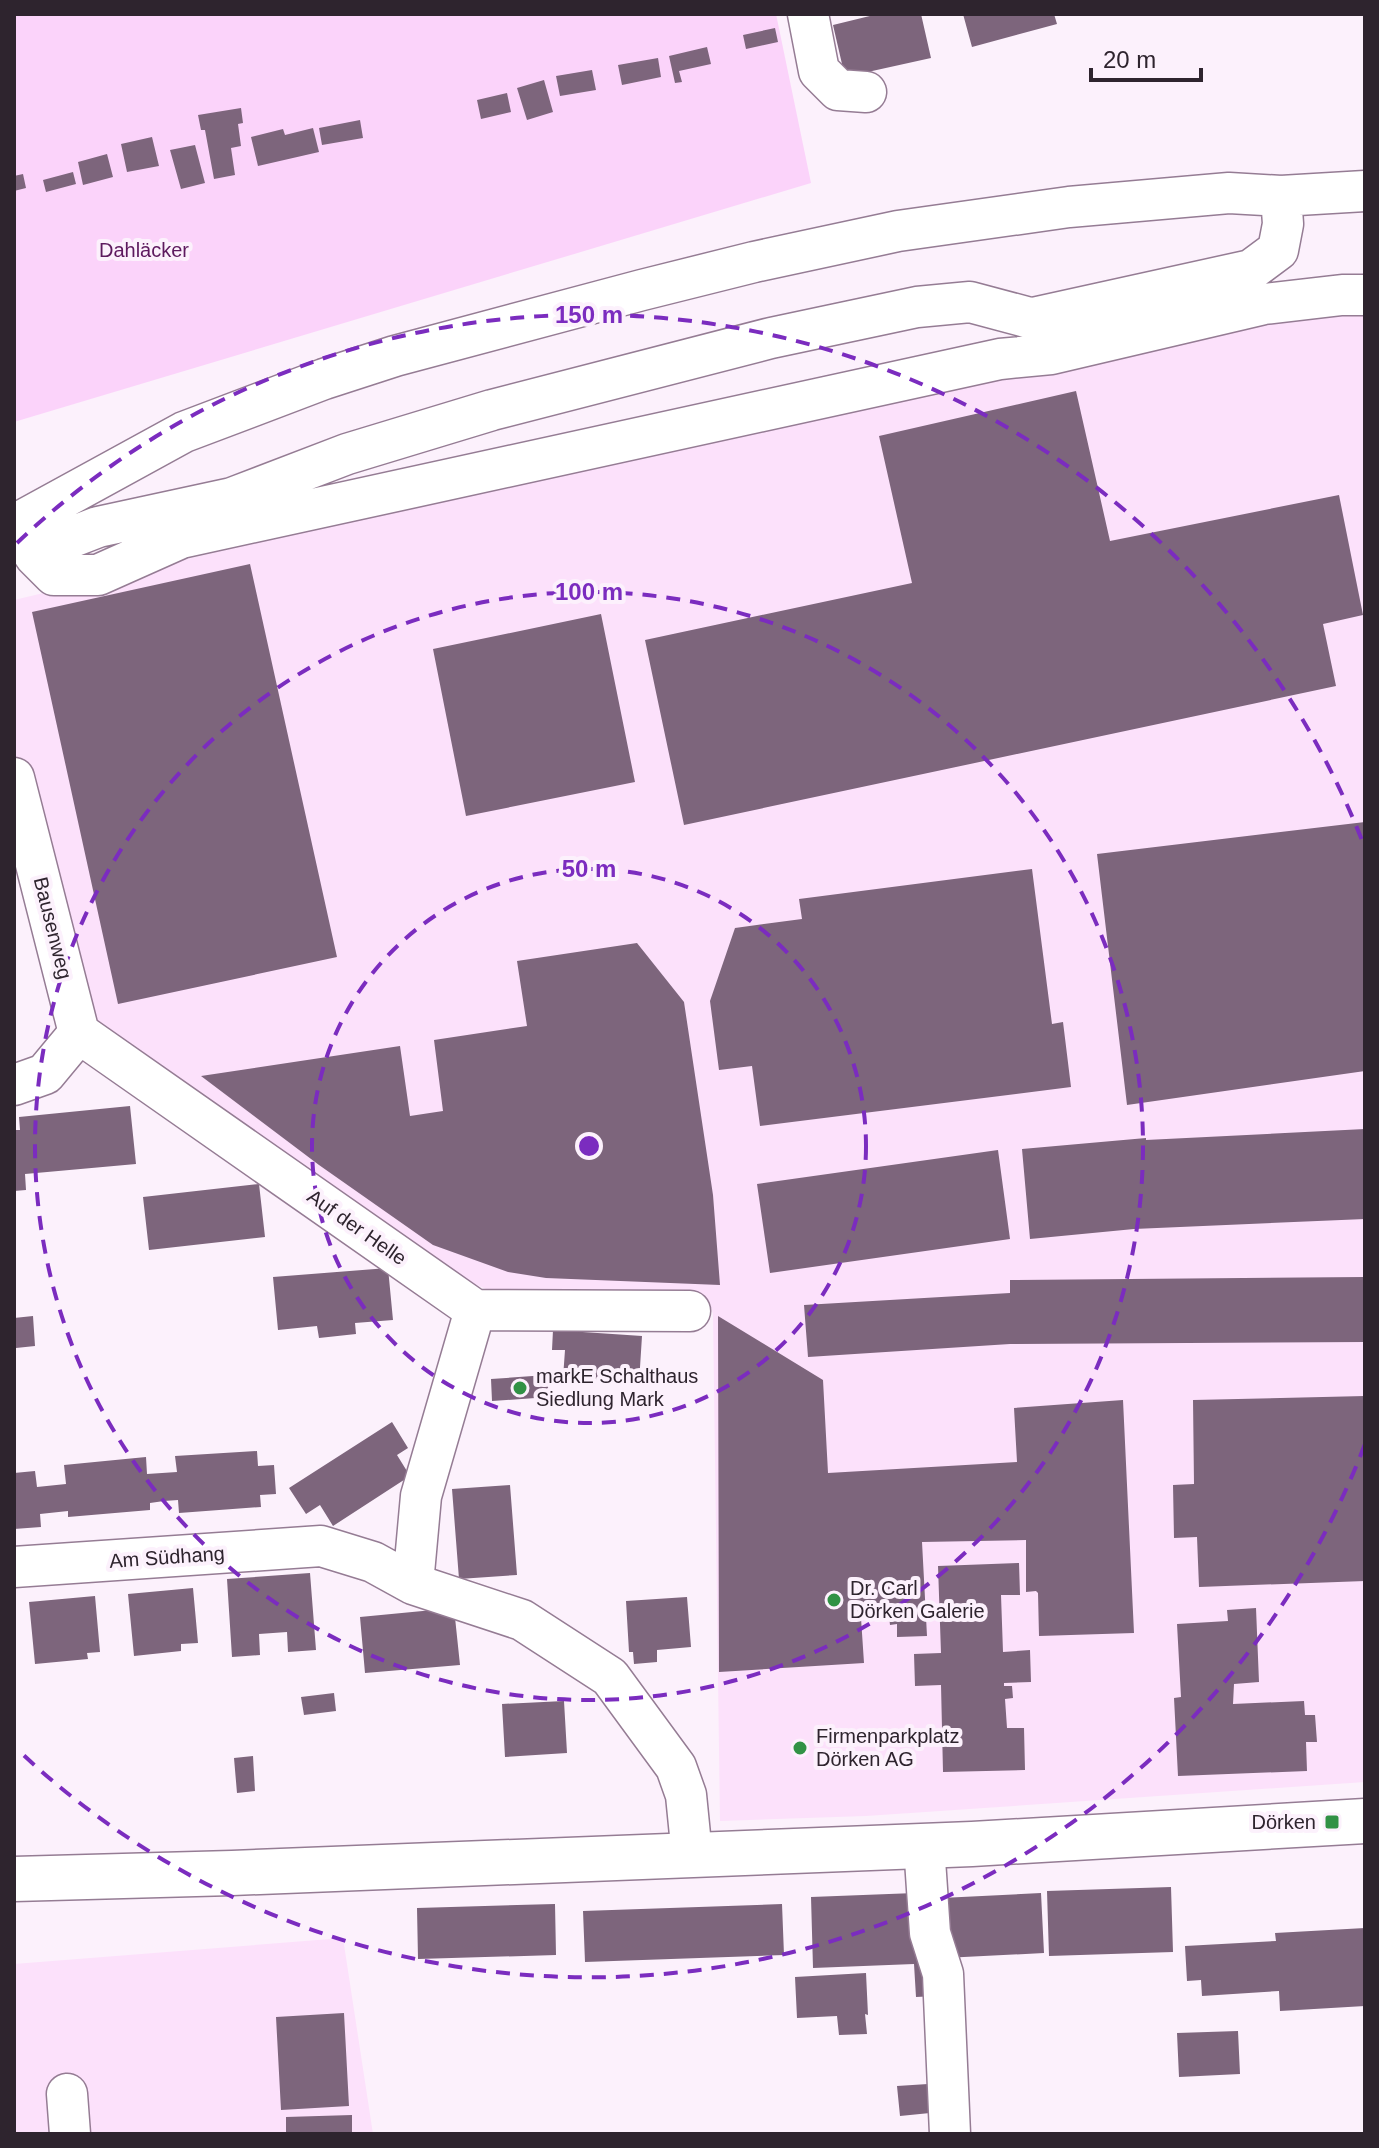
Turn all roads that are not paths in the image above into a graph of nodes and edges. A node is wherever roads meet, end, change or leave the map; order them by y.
1 (810, 25) edge
2 (866, 92) dead end
3 (1365, 191) edge
4 (1281, 196) junction
5 (1365, 295) edge
6 (1033, 318) junction
7 (1111, 339) junction
8 (35, 556) junction
9 (14, 778) edge
10 (79, 1033) junction
11 (14, 1085) edge
12 (475, 1310) junction
13 (690, 1311) dead end
14 (14, 1567) edge
15 (413, 1584) junction
16 (1365, 1821) edge
17 (924, 1845) junction
18 (692, 1855) junction
19 (14, 1879) edge
20 (67, 2094) dead end
21 (70, 2134) edge
22 (950, 2134) edge

1 - 2 street
3 - 4 street
4 - 6 street
4 - 8 street
5 - 7 street
6 - 7 street
6 - 8 street
7 - 8 street
9 - 10 street, Bausenweg
10 - 11 street
10 - 12 street, Auf der Helle
12 - 13 street
12 - 15 street
14 - 15 street, Am Südhang
15 - 18 street
16 - 17 main road
17 - 18 main road
17 - 22 street
18 - 19 main road
20 - 21 street

